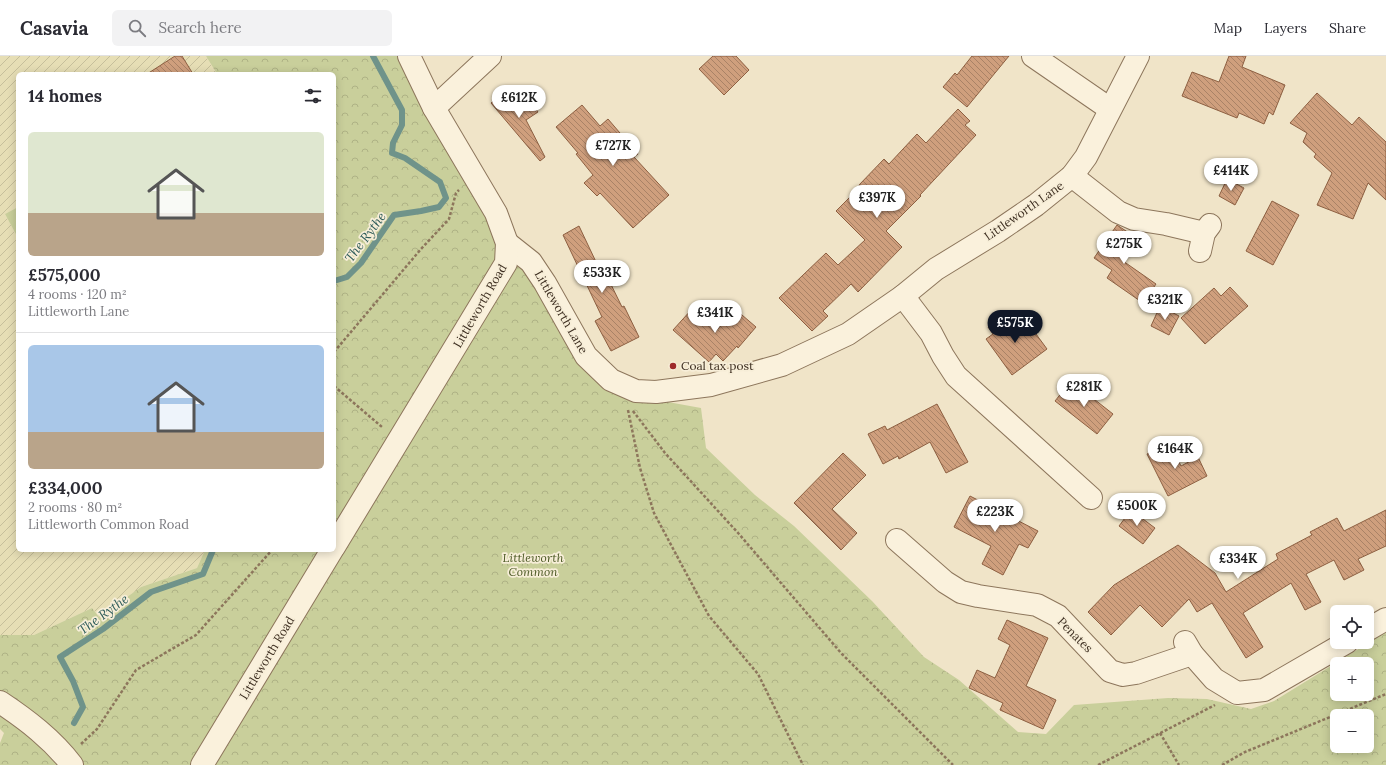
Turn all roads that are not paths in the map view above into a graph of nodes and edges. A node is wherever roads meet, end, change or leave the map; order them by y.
1 (409, 56) edge
2 (490, 56) edge
3 (1034, 56) edge
4 (1138, 56) edge
5 (434, 108) junction
6 (1110, 109) junction
7 (1072, 176) junction
8 (1205, 237) dead end
9 (507, 243) junction
10 (903, 296) junction
11 (1091, 498) dead end
12 (896, 540) dead end
13 (336, 544) edge
14 (331, 552) edge
15 (1386, 619) edge
16 (1374, 626) edge
17 (1335, 649) edge
18 (0, 702) edge
19 (69, 762) edge
20 (202, 765) edge

1 - 5 street, Littleworth Road
2 - 5 street
3 - 6 street
4 - 6 street, Littleworth Lane
5 - 9 street, Littleworth Road
6 - 7 street, Littleworth Lane
7 - 8 street
7 - 10 street, Littleworth Lane
9 - 10 street, Littleworth Lane
9 - 13 street, Littleworth Road
10 - 11 street
12 - 17 street, Penates
14 - 20 street, Littleworth Road
15 - 16 street
18 - 19 street

